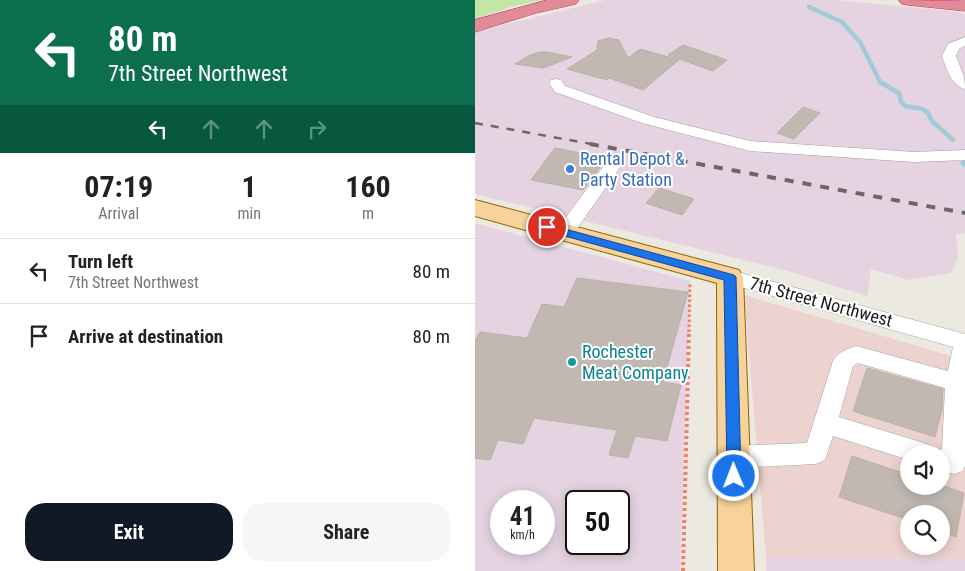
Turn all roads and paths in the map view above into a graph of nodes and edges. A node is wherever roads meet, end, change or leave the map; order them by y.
1 (570, 0) edge
2 (908, 0) edge
3 (952, 0) edge
4 (965, 2) edge
5 (965, 6) edge
6 (475, 26) edge
7 (965, 41) edge
8 (556, 83) dead end
9 (965, 85) edge
10 (965, 155) edge
11 (615, 164) dead end
12 (475, 208) edge
13 (565, 232) junction
14 (730, 277) junction
15 (690, 282) dead end
16 (965, 342) edge
17 (957, 382) junction
18 (825, 423) junction
19 (900, 446) edge
20 (734, 457) junction
21 (950, 462) edge
22 (683, 571) edge
23 (736, 571) edge

1 - 6 highway
2 - 5 highway
3 - 4 highway
7 - 9 street
8 - 10 street
11 - 13 street
12 - 13 main road, 7th Street Northwest
13 - 14 main road, 7th Street Northwest
14 - 16 street, 7th Street Northwest
14 - 20 main road
15 - 22 path
16 - 17 street
17 - 18 street
17 - 21 street
18 - 19 street
18 - 20 street
20 - 23 main road

